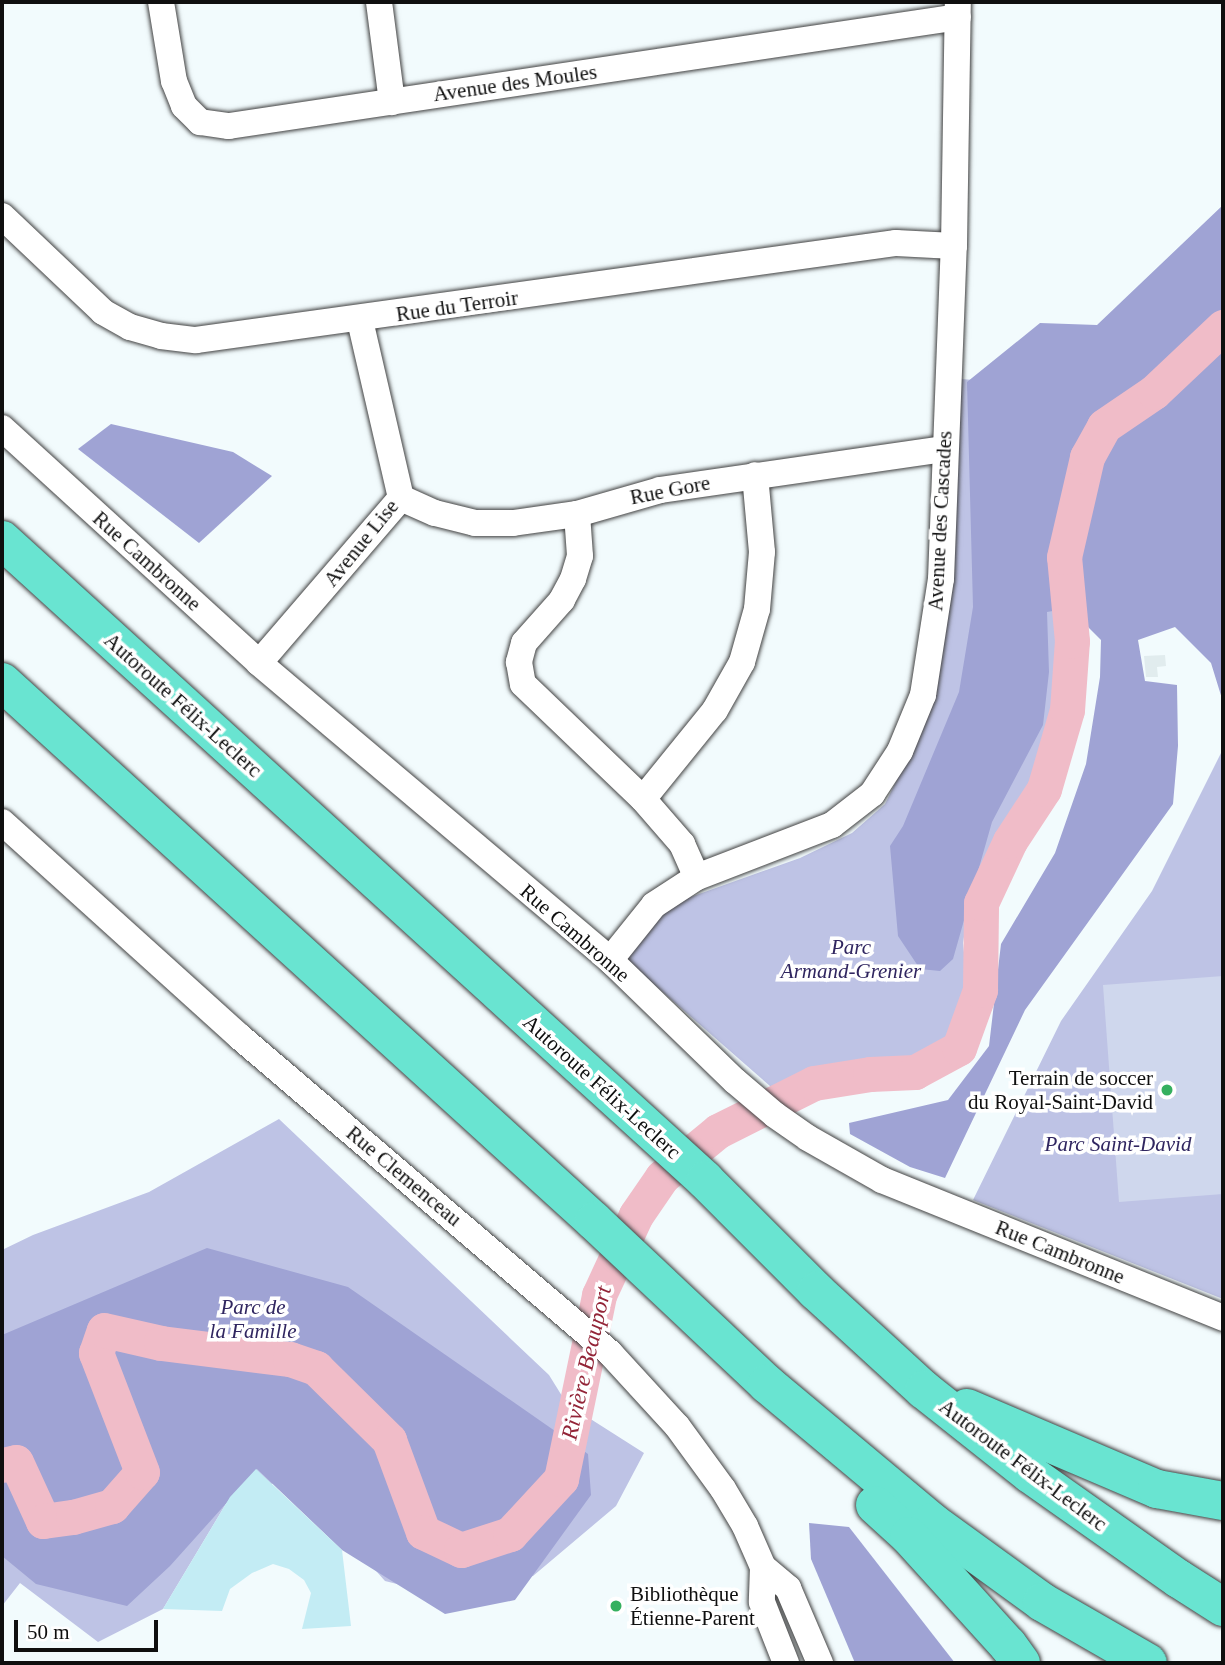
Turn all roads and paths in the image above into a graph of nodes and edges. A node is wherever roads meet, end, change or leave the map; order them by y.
1 (161, 2) edge
2 (379, 2) edge
3 (958, 10) edge
4 (392, 102) junction
5 (2, 216) edge
6 (954, 246) junction
7 (360, 320) junction
8 (2, 428) edge
9 (944, 449) junction
10 (755, 475) junction
11 (401, 498) junction
12 (577, 514) junction
13 (2, 540) edge
14 (259, 663) junction
15 (2, 682) edge
16 (643, 799) junction
17 (2, 822) edge
18 (696, 877) junction
19 (610, 960) junction
20 (1223, 1318) edge
21 (767, 1384) junction
22 (924, 1390) junction
23 (1223, 1502) edge
24 (763, 1567) junction
25 (1223, 1606) edge
26 (786, 1663) edge
27 (820, 1663) edge
28 (1021, 1663) edge
29 (1148, 1663) edge

1 - 4 street, Avenue des Moules
2 - 4 street
3 - 4 street, Avenue des Moules
3 - 6 street, Avenue des Cascades
5 - 7 street, Rue du Terroir
6 - 7 street, Rue du Terroir
6 - 9 street, Avenue des Cascades
7 - 11 street, Avenue Lise
8 - 14 street, Rue Cambronne
9 - 10 street, Rue Gore
9 - 18 street, Avenue des Cascades
10 - 12 street, Rue Gore
10 - 16 street
11 - 12 street, Rue Gore
11 - 14 street, Avenue Lise
12 - 16 street
13 - 22 highway, Autoroute Félix-Leclerc
14 - 19 street, Rue Cambronne
15 - 21 highway
16 - 18 street
17 - 24 street, Rue Clemenceau
18 - 19 street, Avenue des Cascades
19 - 20 street, Rue Cambronne
21 - 28 highway
21 - 29 highway
22 - 23 highway
22 - 25 highway, Autoroute Félix-Leclerc
24 - 26 street, Rue Clemenceau
24 - 27 street, Rue Clemenceau

